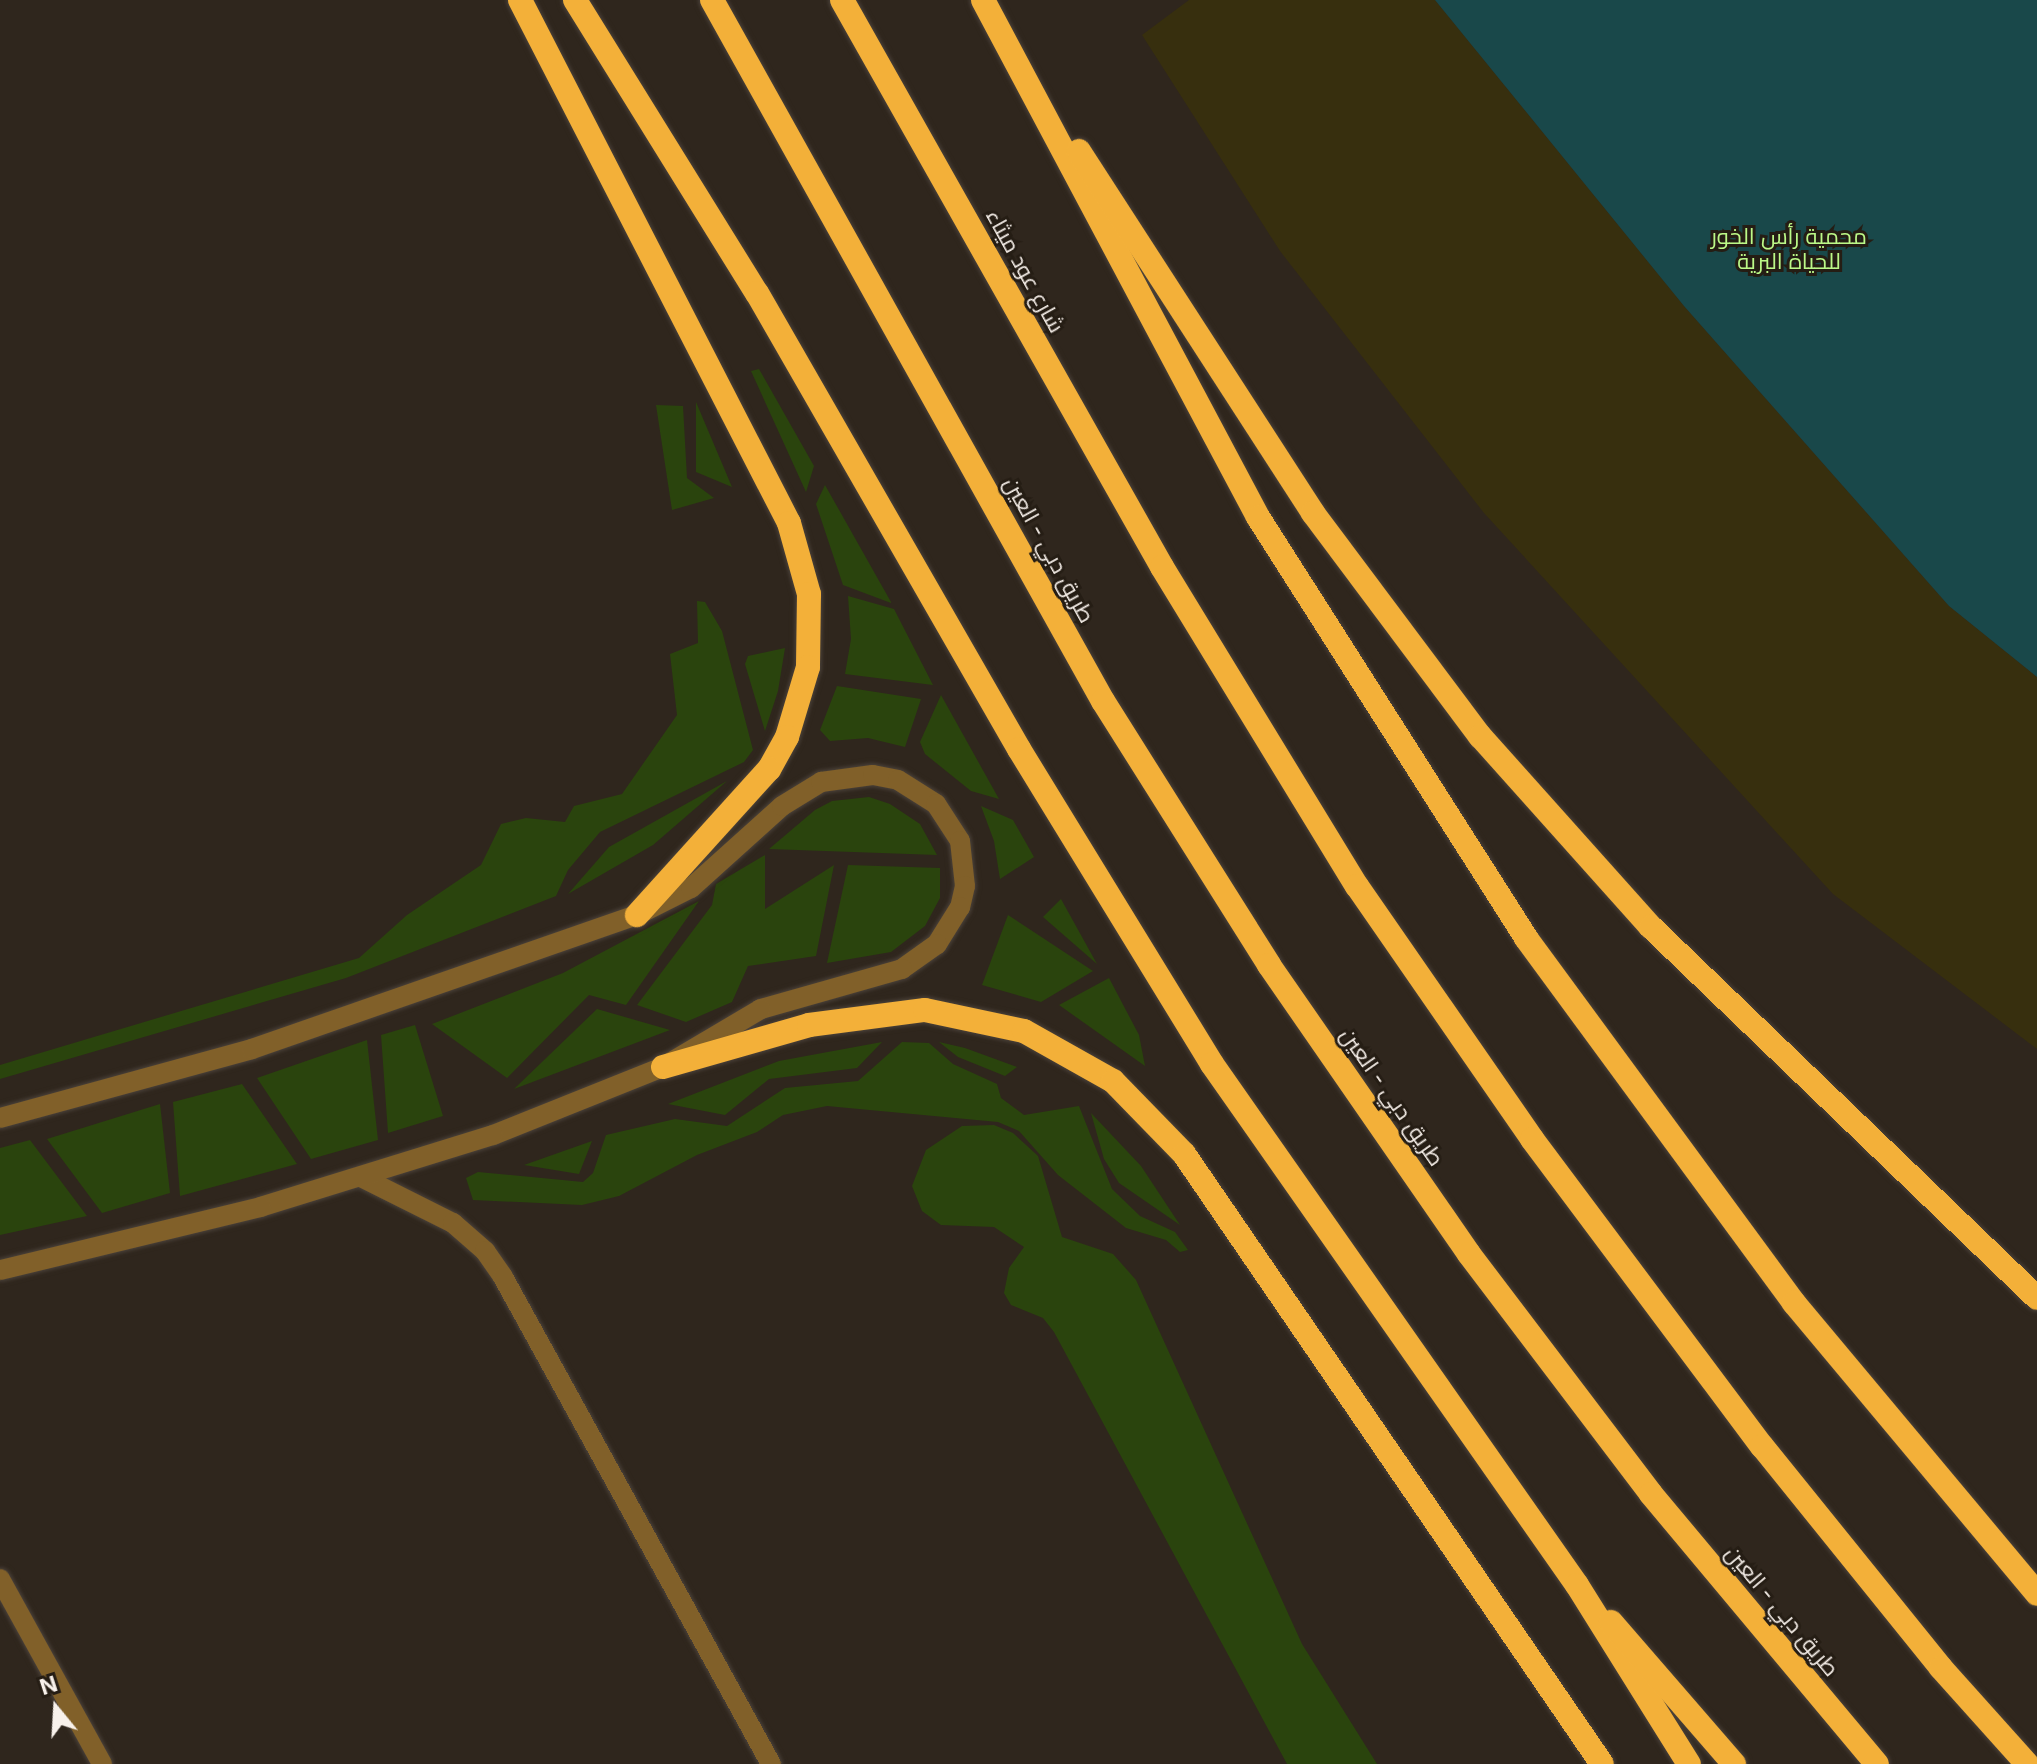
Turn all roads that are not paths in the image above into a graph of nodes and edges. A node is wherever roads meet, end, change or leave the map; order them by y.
1 (520, 0) edge
2 (575, 0) edge
3 (712, 0) edge
4 (842, 0) edge
5 (983, 0) edge
6 (1037, 94) junction
7 (637, 915) junction
8 (663, 1067) junction
9 (0, 1118) edge
10 (361, 1177) junction
11 (0, 1270) edge
12 (2037, 1298) edge
13 (0, 1579) edge
14 (1577, 1585) junction
15 (2037, 1594) edge
16 (102, 1764) edge
17 (771, 1764) edge
18 (1602, 1764) edge
19 (1689, 1764) edge
20 (1734, 1764) edge
21 (1877, 1764) edge
22 (2027, 1764) edge

1 - 7 highway
2 - 14 highway
3 - 21 highway, طريق دبي - العين
4 - 22 highway, شارع عود ميثاء
5 - 6 highway
6 - 12 highway
6 - 15 highway
7 - 8 street
7 - 9 street
8 - 10 street
8 - 18 highway
10 - 11 street
10 - 17 street
13 - 16 street
14 - 19 highway
14 - 20 highway

